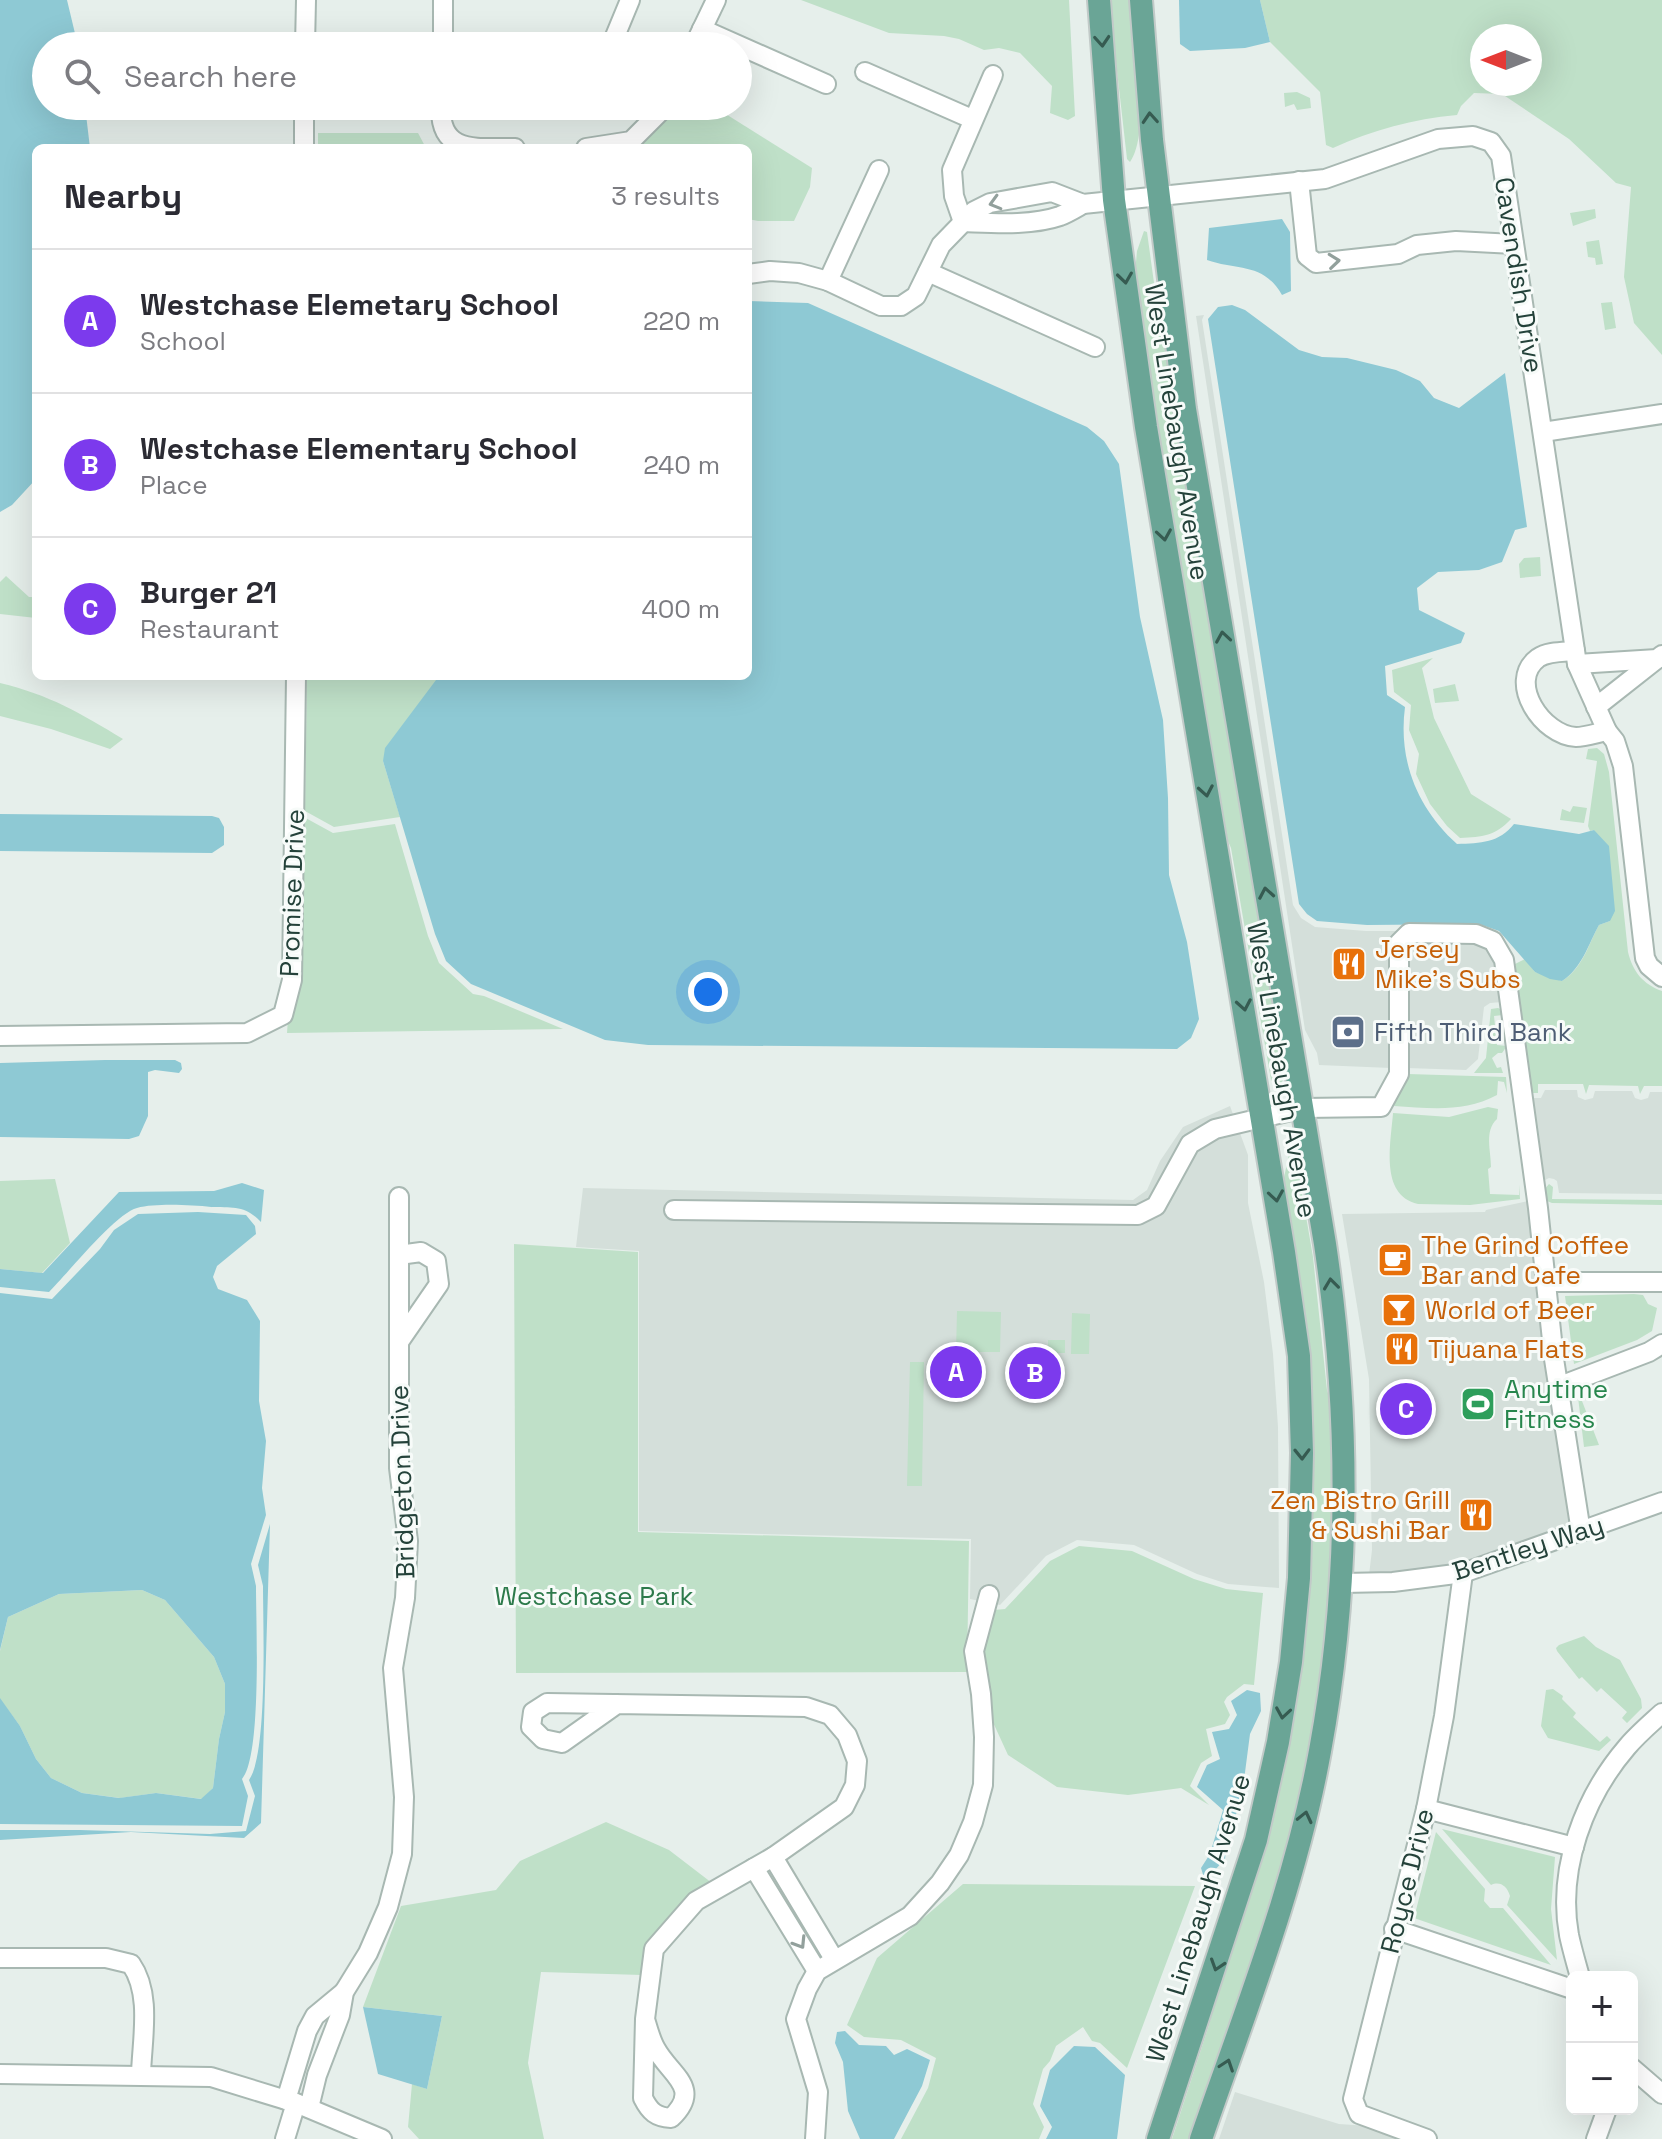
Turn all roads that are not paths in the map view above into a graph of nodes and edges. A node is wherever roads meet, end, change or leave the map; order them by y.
1 (306, 0) edge
2 (443, 0) edge
3 (630, 0) edge
4 (716, 0) edge
5 (1099, 0) edge
6 (1141, 0) edge
7 (305, 32) edge
8 (443, 32) edge
9 (617, 32) edge
10 (700, 32) edge
11 (752, 57) edge
12 (865, 72) dead end
13 (993, 75) dead end
14 (826, 84) dead end
15 (972, 119) junction
16 (304, 120) edge
17 (442, 120) edge
18 (653, 120) edge
19 (304, 144) edge
20 (457, 144) edge
21 (632, 144) edge
22 (879, 170) dead end
23 (1299, 181) junction
24 (1158, 196) junction
25 (1114, 200) junction
26 (963, 222) junction
27 (1514, 244) junction
28 (928, 272) junction
29 (752, 273) edge
30 (828, 281) junction
31 (1095, 347) dead end
32 (1662, 414) edge
33 (1543, 432) junction
34 (1659, 657) edge
35 (1576, 658) junction
36 (296, 680) edge
37 (1596, 707) junction
38 (1607, 731) junction
39 (1662, 977) edge
40 (0, 1036) edge
41 (1304, 1108) junction
42 (1263, 1119) junction
43 (399, 1197) dead end
44 (674, 1210) dead end
45 (399, 1255) junction
46 (1547, 1282) junction
47 (1662, 1282) edge
48 (399, 1342) junction
49 (1662, 1344) edge
50 (1560, 1386) junction
51 (1662, 1502) edge
52 (1581, 1532) junction
53 (1463, 1573) junction
54 (1343, 1583) junction
55 (989, 1595) dead end
56 (617, 1704) dead end
57 (1662, 1713) edge
58 (1426, 1809) junction
59 (1574, 1847) junction
60 (773, 1857) junction
61 (754, 1868) junction
62 (798, 1899) junction
63 (780, 1911) junction
64 (1394, 1929) junction
65 (0, 1958) edge
66 (834, 1959) junction
67 (817, 1971) junction
68 (1578, 1971) edge
69 (1566, 1987) edge
70 (344, 1992) junction
71 (645, 2019) junction
72 (303, 2044) junction
73 (326, 2051) junction
74 (1638, 2073) edge
75 (0, 2074) edge
76 (141, 2074) junction
77 (1662, 2094) edge
78 (297, 2104) junction
79 (1605, 2115) edge
80 (285, 2139) edge
81 (382, 2139) edge
82 (815, 2139) edge
83 (1158, 2139) edge
84 (1201, 2139) edge
85 (1427, 2139) edge
86 (1596, 2139) edge

1 - 7 street
2 - 8 street
3 - 9 street
4 - 10 street
5 -> 25 main road, West Linebaugh Avenue
24 -> 6 main road, West Linebaugh Avenue
11 - 14 street
12 - 15 street
13 - 15 street
15 - 26 street
16 - 19 street
17 - 20 street
18 - 21 street
22 - 30 street
23 - 24 street, Cavendish Drive
23 -> 27 street
23 - 27 street, Cavendish Drive
24 - 25 street, Cavendish Drive
41 -> 24 main road, West Linebaugh Avenue
25 - 26 street, Cavendish Drive
25 -> 42 main road, West Linebaugh Avenue
26 - 28 street
27 - 33 street, Cavendish Drive
28 - 30 street
28 - 31 street
29 - 30 street
32 - 33 street
33 - 35 street, Cavendish Drive
34 - 35 street
34 - 37 street
35 - 37 street, Cavendish Drive
35 - 38 street
36 - 40 street, Promise Drive
37 - 38 street, Cavendish Drive
38 - 39 street, Cavendish Drive
41 - 42 street
41 - 46 street
54 -> 41 main road, West Linebaugh Avenue
42 - 44 street
42 -> 83 main road, West Linebaugh Avenue
43 - 45 street, Bridgeton Drive
45 - 48 street, Bridgeton Drive
45 - 48 street
46 - 47 street
46 - 50 street
48 - 70 street, Bridgeton Drive
49 - 50 street
50 - 52 street
51 - 52 street, Bentley Way
52 - 53 street, Bentley Way
53 - 54 street, Bentley Way
53 - 58 street, Royce Drive
84 -> 54 main road, West Linebaugh Avenue
55 - 66 street
56 - 60 street
57 - 59 street
58 - 59 street
58 - 64 street, Royce Drive
59 - 68 street
60 - 61 street
60 - 62 street
61 - 63 street
61 - 71 street
62 - 63 street
62 - 66 street
63 -> 67 street
64 - 69 street
64 - 85 street, Royce Drive
65 - 76 street
66 - 67 street
67 - 82 street
70 - 72 street, Bridgeton Drive
70 - 73 street, Bridgeton Drive
71 - 71 street
72 - 73 street
72 - 78 street, Bridgeton Drive
73 - 78 street, Bridgeton Drive
74 - 77 street
75 - 76 street
76 - 78 street
78 - 80 street, Bridgeton Drive
78 - 81 street
79 - 86 street

